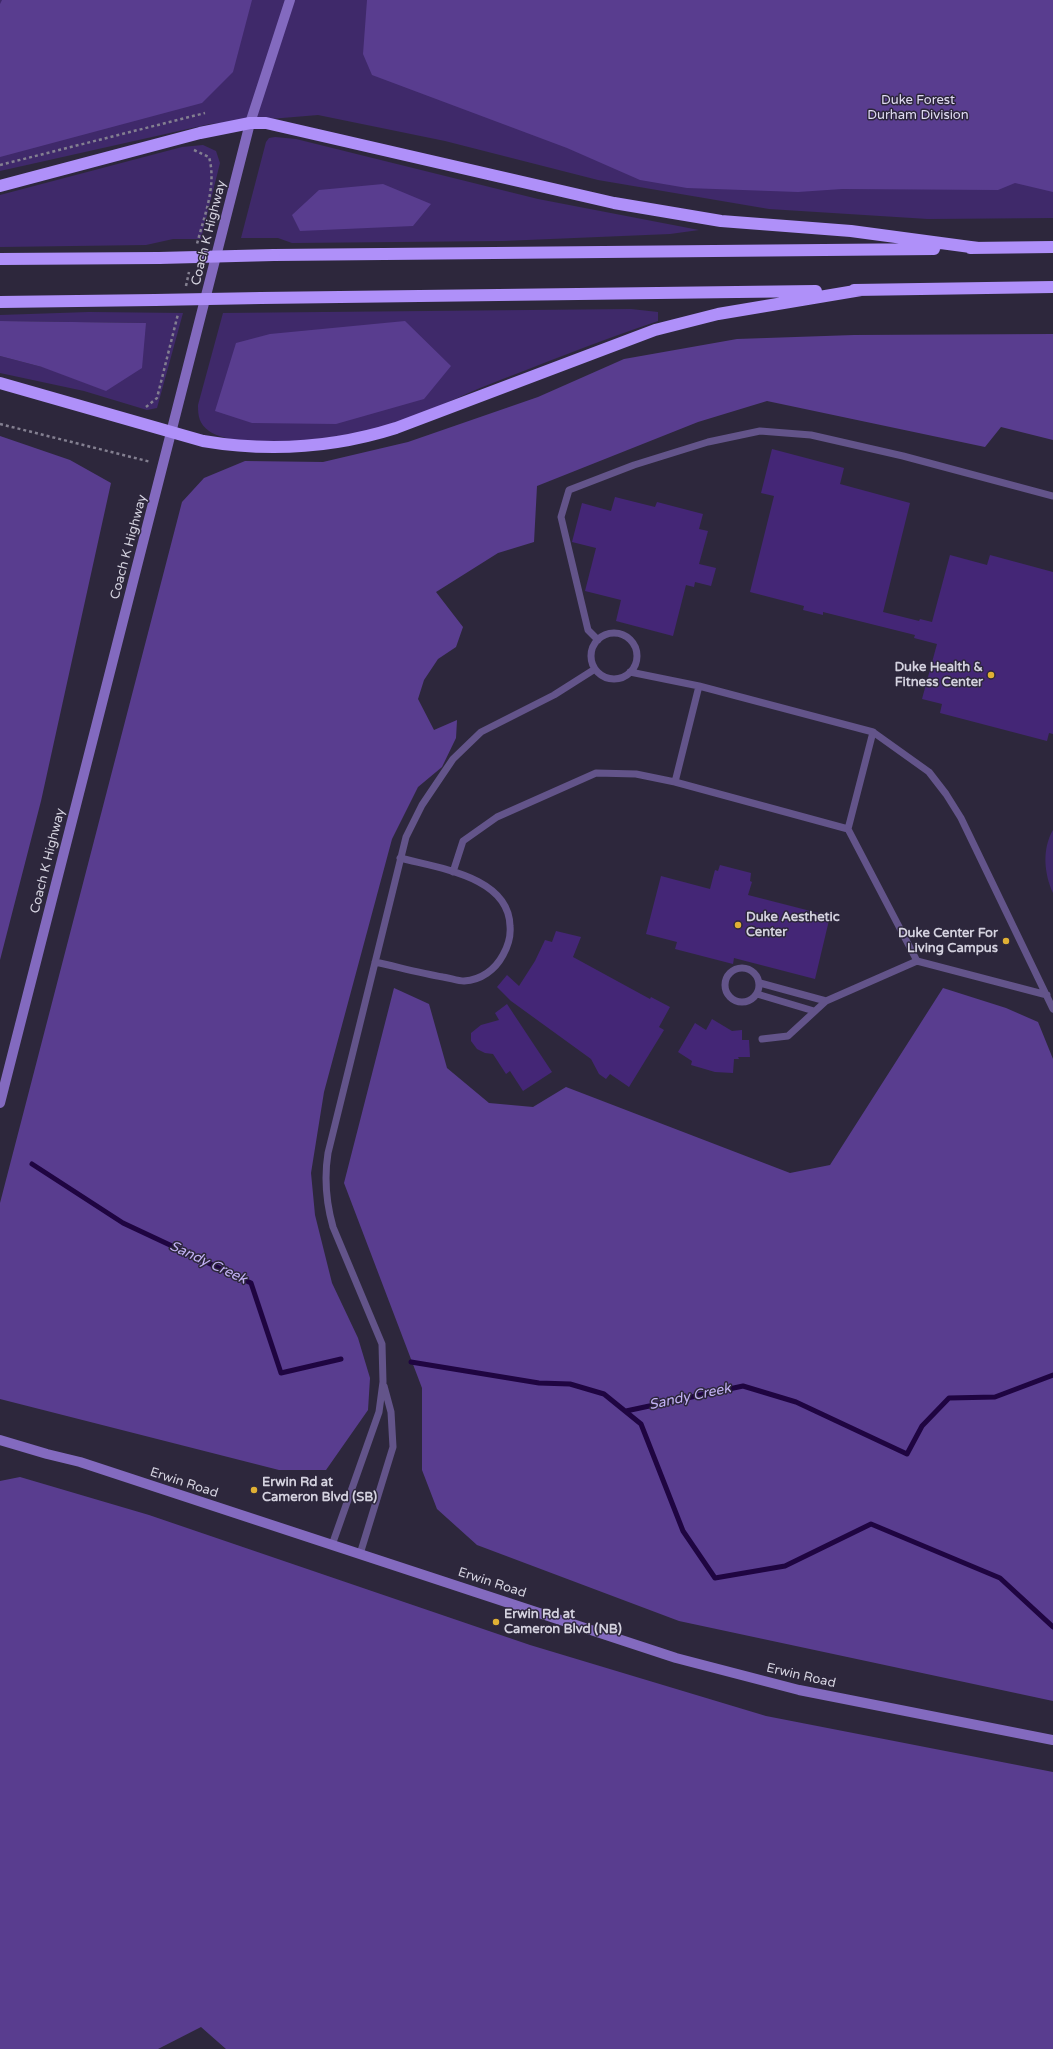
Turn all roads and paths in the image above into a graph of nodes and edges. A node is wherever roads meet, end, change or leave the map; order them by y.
1 (290, 0) edge
2 (205, 113) dead end
3 (250, 123) junction
4 (194, 150) dead end
5 (0, 165) edge
6 (0, 186) edge
7 (196, 246) dead end
8 (1053, 247) edge
9 (978, 248) junction
10 (0, 260) edge
11 (190, 268) dead end
12 (1053, 287) edge
13 (185, 290) dead end
14 (862, 290) junction
15 (0, 302) edge
16 (179, 312) dead end
17 (0, 383) edge
18 (146, 406) dead end
19 (0, 424) edge
20 (172, 432) junction
21 (164, 465) junction
22 (1053, 496) edge
23 (598, 640) junction
24 (595, 669) junction
25 (630, 672) junction
26 (699, 686) junction
27 (873, 732) junction
28 (675, 782) junction
29 (848, 829) junction
30 (400, 858) junction
31 (452, 872) junction
32 (917, 960) junction
33 (375, 962) junction
34 (760, 983) junction
35 (757, 994) junction
36 (1047, 995) junction
37 (826, 1001) junction
38 (1053, 1009) edge
39 (814, 1011) junction
40 (762, 1039) dead end
41 (0, 1103) edge
42 (383, 1382) junction
43 (0, 1440) edge
44 (332, 1545) junction
45 (360, 1554) junction
46 (1053, 1740) edge

1 - 3 main road, Coach K Highway
2 - 5 path
3 - 6 highway
3 - 9 highway
3 - 20 main road, Coach K Highway
4 - 7 path
8 - 9 highway
9 - 10 highway, bridge
11 - 13 path
12 - 14 highway
14 - 15 highway, bridge
14 - 20 highway
16 - 18 path
17 - 20 highway
19 - 21 path
20 - 21 main road, Coach K Highway
21 - 41 main road, Coach K Highway
22 - 23 lane
23 - 24 lane
23 - 25 lane
24 - 25 lane
24 - 30 lane
25 - 26 lane
26 - 27 lane
26 - 28 lane
27 - 29 lane
27 - 36 lane
28 - 29 lane
28 - 31 lane
29 - 32 lane
30 - 31 lane
30 - 33 lane
31 - 33 lane
32 - 36 lane
32 - 37 lane
33 - 42 lane
34 - 35 lane
34 - 35 lane
34 - 37 lane
35 - 39 lane
36 - 38 lane
37 - 39 lane
39 - 40 lane
42 - 44 lane
42 - 45 lane
43 - 44 main road, Erwin Road
44 - 45 main road, Erwin Road
45 - 46 main road, Erwin Road

